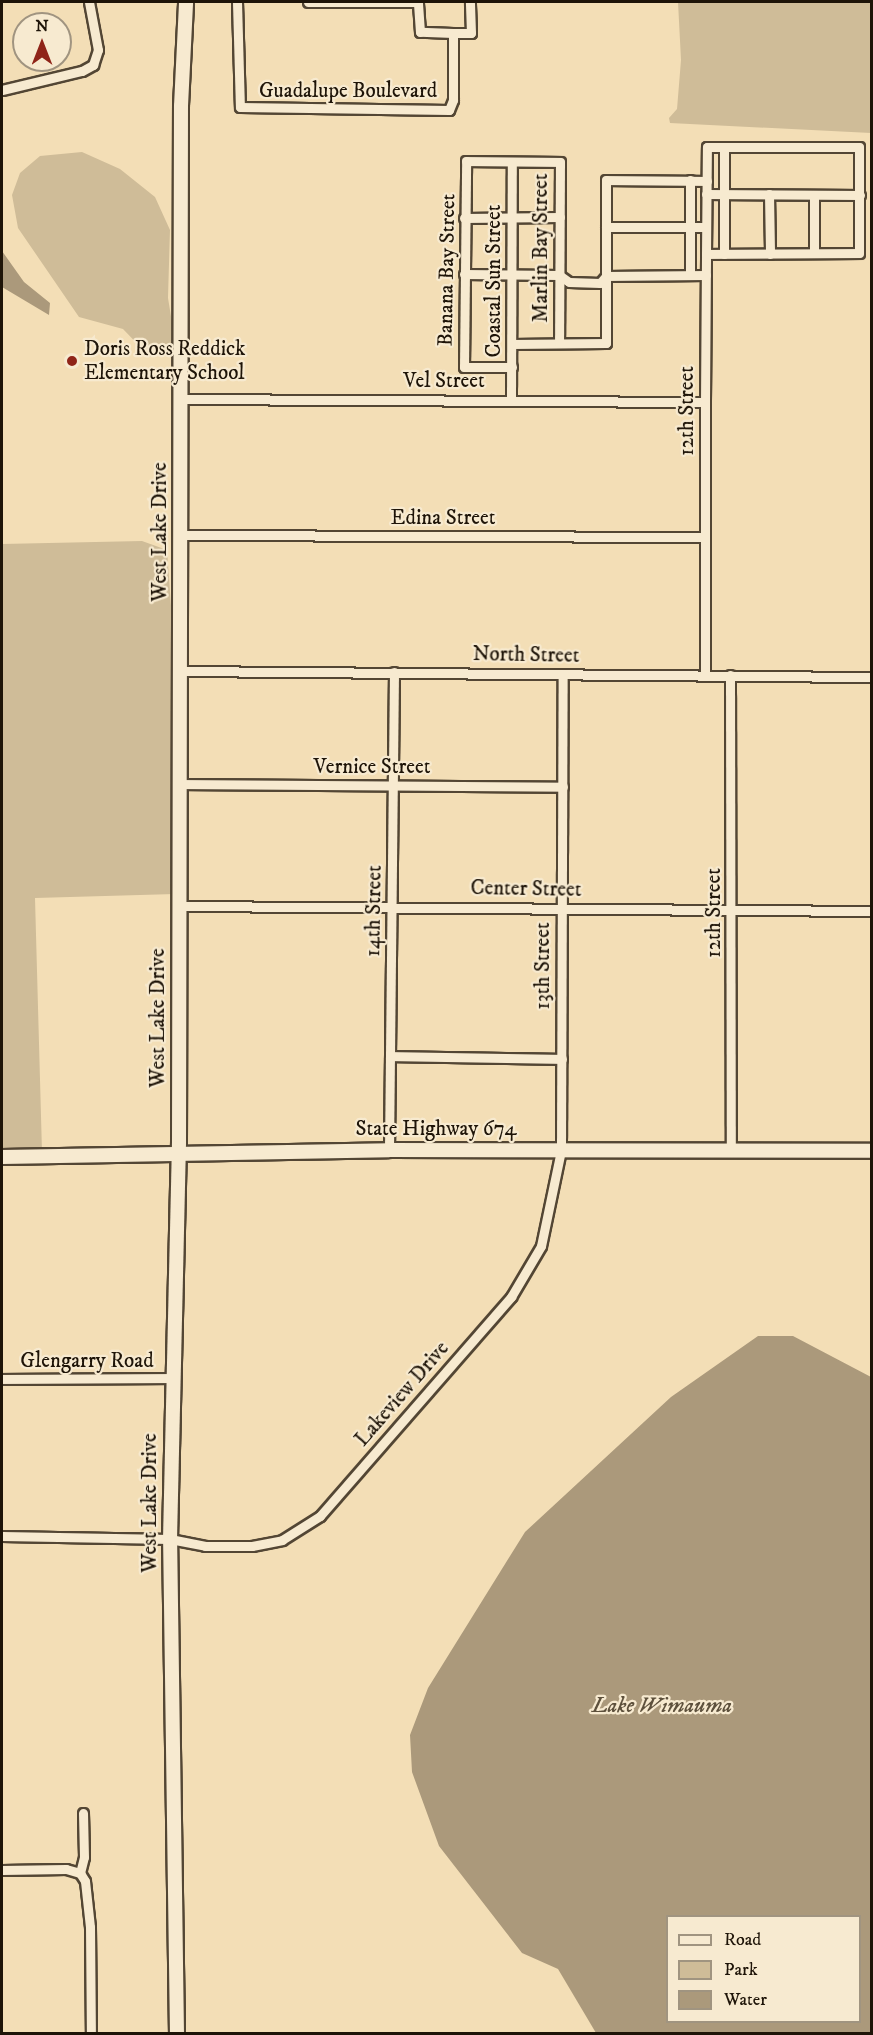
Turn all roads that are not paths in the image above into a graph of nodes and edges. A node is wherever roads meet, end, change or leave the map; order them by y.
1 (89, 2) edge
2 (186, 2) edge
3 (237, 2) edge
4 (308, 2) edge
5 (418, 2) edge
6 (470, 2) edge
7 (453, 33) junction
8 (2, 90) edge
9 (724, 147) junction
10 (512, 162) junction
11 (690, 180) junction
12 (707, 181) junction
13 (706, 194) junction
14 (724, 194) junction
15 (769, 194) junction
16 (814, 195) junction
17 (860, 195) junction
18 (512, 217) junction
19 (560, 217) junction
20 (464, 218) junction
21 (606, 226) junction
22 (690, 227) junction
23 (706, 227) junction
24 (814, 253) junction
25 (706, 254) junction
26 (724, 254) junction
27 (770, 254) junction
28 (464, 274) junction
29 (690, 274) junction
30 (706, 274) junction
31 (511, 275) junction
32 (559, 275) junction
33 (606, 276) junction
34 (559, 343) junction
35 (512, 344) junction
36 (512, 367) junction
37 (182, 399) junction
38 (511, 400) junction
39 (705, 402) junction
40 (181, 534) junction
41 (705, 537) junction
42 (180, 670) junction
43 (394, 672) junction
44 (563, 674) junction
45 (705, 675) junction
46 (730, 675) junction
47 (872, 677) edge
48 (180, 784) junction
49 (393, 786) junction
50 (563, 787) junction
51 (180, 906) junction
52 (392, 906) junction
53 (561, 908) junction
54 (733, 910) junction
55 (872, 911) edge
56 (390, 1056) junction
57 (562, 1059) junction
58 (389, 1150) junction
59 (561, 1150) junction
60 (732, 1151) junction
61 (872, 1151) edge
62 (177, 1153) junction
63 (2, 1157) edge
64 (173, 1378) junction
65 (2, 1379) edge
66 (2, 1536) edge
67 (170, 1539) junction
68 (83, 1813) dead end
69 (2, 1870) edge
70 (80, 1873) junction
71 (91, 2034) edge
72 (177, 2034) edge

1 - 8 street
2 - 37 street, West Lake Drive
3 - 7 street, Guadalupe Boulevard
4 - 5 street
5 - 7 street
6 - 7 street
9 - 12 street, 12th Street
9 - 14 street
9 - 17 street
10 - 18 street, Coastal Sun Street
10 - 19 street, Marlin Bay Street
10 - 20 street, Banana Bay Street
11 - 12 street
11 - 21 street
11 - 22 street
12 - 13 street, 12th Street
13 - 14 street
13 - 23 street, 12th Street
14 - 15 street
14 - 26 street
15 - 16 street
15 - 27 street
16 - 17 street
16 - 24 street
17 - 24 street
18 - 19 street
18 - 20 street
18 - 31 street, Coastal Sun Street
19 - 32 street, Marlin Bay Street
20 - 28 street, Banana Bay Street
21 - 22 street
21 - 33 street
22 - 23 street
22 - 29 street
23 - 25 street, 12th Street
24 - 27 street
25 - 26 street
25 - 30 street, 12th Street
26 - 27 street
28 - 31 street
28 - 36 street, Banana Bay Street
29 - 30 street
29 - 33 street
30 - 39 street, 12th Street
31 - 32 street
31 - 35 street, Coastal Sun Street
32 - 33 street
32 - 34 street, Marlin Bay Street
33 - 34 street
34 - 35 street
35 - 36 street, Coastal Sun Street
36 - 38 street, Coastal Sun Street
37 - 38 street, Vel Street
37 - 40 street, West Lake Drive
38 - 39 street, Vel Street
39 - 41 street, 12th Street
40 - 41 street, Edina Street
40 - 42 street, West Lake Drive
41 - 45 street, 12th Street
42 - 43 street, North Street
42 - 48 street, West Lake Drive
43 - 44 street, North Street
43 - 49 street, 14th Street
44 - 45 street, North Street
44 - 50 street, 13th Street
45 - 46 street, North Street
46 - 47 street, North Street
46 - 54 street, 12th Street
48 - 49 street, Vernice Street
48 - 51 street, West Lake Drive
49 - 50 street, Vernice Street
49 - 52 street, 14th Street
50 - 53 street, 13th Street
51 - 52 street, Center Street
51 - 62 street, West Lake Drive
52 - 53 street, Center Street
52 - 56 street, 14th Street
53 - 54 street, Center Street
53 - 57 street, 13th Street
54 - 55 street, Center Street
54 - 60 street, 12th Street
56 - 57 street
56 - 58 street, 14th Street
57 - 59 street, 13th Street
58 - 59 street, State Highway 674
58 - 62 street, State Highway 674
59 - 60 street, State Highway 674
59 - 67 street, Lakeview Drive
60 - 61 street, State Highway 674
62 - 63 street, State Highway 674
62 - 64 street, West Lake Drive
64 - 65 street, Glengarry Road
64 - 67 street, West Lake Drive
66 - 67 street, Lakeview Drive
67 - 72 street, West Lake Drive
68 - 70 street
69 - 70 street
70 - 71 street

